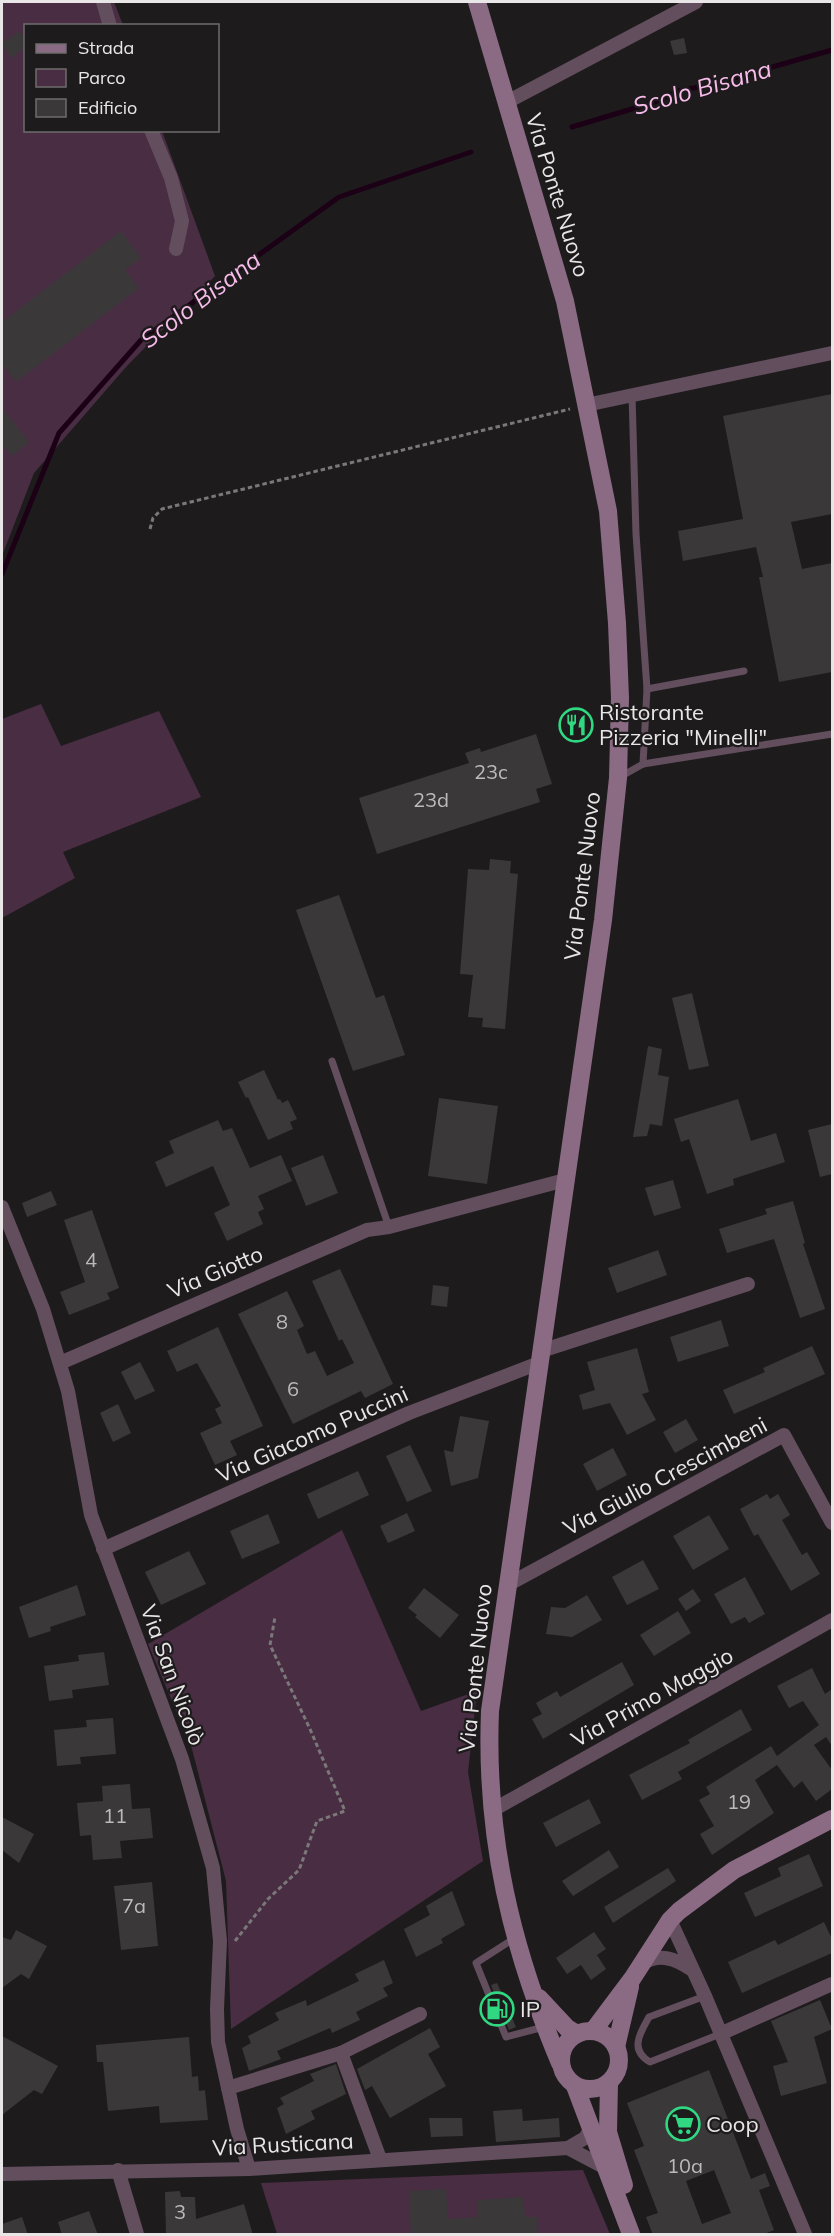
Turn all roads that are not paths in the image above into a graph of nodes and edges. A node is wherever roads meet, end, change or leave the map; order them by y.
1 (103, 2) edge
2 (477, 2) edge
3 (696, 2) edge
4 (109, 24) edge
5 (505, 104) junction
6 (152, 132) edge
7 (176, 249) dead end
8 (832, 353) edge
9 (632, 395) junction
10 (586, 405) junction
11 (744, 671) dead end
12 (647, 689) junction
13 (832, 734) edge
14 (643, 764) junction
15 (618, 778) junction
16 (332, 1061) dead end
17 (565, 1180) junction
18 (2, 1208) edge
19 (390, 1227) junction
20 (747, 1284) dead end
21 (540, 1357) junction
22 (60, 1363) junction
23 (832, 1522) edge
24 (103, 1549) junction
25 (509, 1584) junction
26 (832, 1620) edge
27 (491, 1811) junction
28 (832, 1819) edge
29 (670, 1920) junction
30 (514, 1938) junction
31 (691, 1969) junction
32 (636, 1972) junction
33 (832, 1984) edge
34 (531, 1987) junction
35 (705, 1995) junction
36 (420, 2014) dead end
37 (545, 2027) junction
38 (585, 2032) junction
39 (720, 2034) junction
40 (616, 2047) junction
41 (341, 2053) junction
42 (560, 2063) junction
43 (609, 2083) junction
44 (575, 2086) junction
45 (228, 2088) junction
46 (591, 2128) junction
47 (568, 2148) junction
48 (380, 2159) junction
49 (604, 2168) junction
50 (249, 2169) junction
51 (118, 2170) junction
52 (2, 2174) edge
53 (137, 2235) edge
54 (631, 2235) edge
55 (643, 2235) edge
56 (805, 2235) edge

1 - 4 street
2 - 5 main road, Via Ponte Nuovo
3 - 5 street
5 - 10 main road, Via Ponte Nuovo
6 - 7 street
8 - 9 street
9 - 10 street
9 - 12 lane
10 - 15 main road, Via Ponte Nuovo
11 - 12 lane
12 - 14 lane
13 - 14 lane
14 - 15 lane
15 - 17 main road, Via Ponte Nuovo
16 - 19 lane
17 - 19 street, Via Giotto
17 - 21 main road, Via Ponte Nuovo
18 - 22 street, Via San Nicolò
19 - 22 street, Via Giotto
20 - 21 street
21 - 24 street, Via Giacomo Puccini
21 - 25 main road, Via Ponte Nuovo
22 - 24 street, Via San Nicolò
23 - 25 street, Via Giulio Crescimbeni
24 - 45 street, Via San Nicolò
25 - 27 main road, Via Ponte Nuovo
26 - 27 street, Via Primo Maggio
27 - 30 main road, Via Ponte Nuovo
28 - 29 main road
29 - 31 street
29 - 32 main road
30 - 34 main road, Via Ponte Nuovo
30 - 37 lane
31 - 32 street
31 - 35 street
32 - 38 main road
32 - 40 main road
33 - 39 street
34 - 37 main road, Via Ponte Nuovo
34 - 38 main road, Via Ponte Nuovo
35 - 39 street
35 - 39 lane
36 - 41 street
37 - 42 main road, Via Ponte Nuovo
38 - 40 main road
38 - 42 main road
39 - 56 street
40 - 43 main road
41 - 45 street
41 - 48 street
42 - 44 main road
43 - 44 main road
43 - 55 main road
44 - 46 main road
45 - 50 street, Via San Nicolò
46 - 47 street
46 - 49 main road
47 - 48 street, Via Rusticana
47 - 49 street
48 - 50 street, Via Rusticana
49 - 54 main road
50 - 51 street, Via Rusticana
51 - 52 street, Via Rusticana
51 - 53 street

